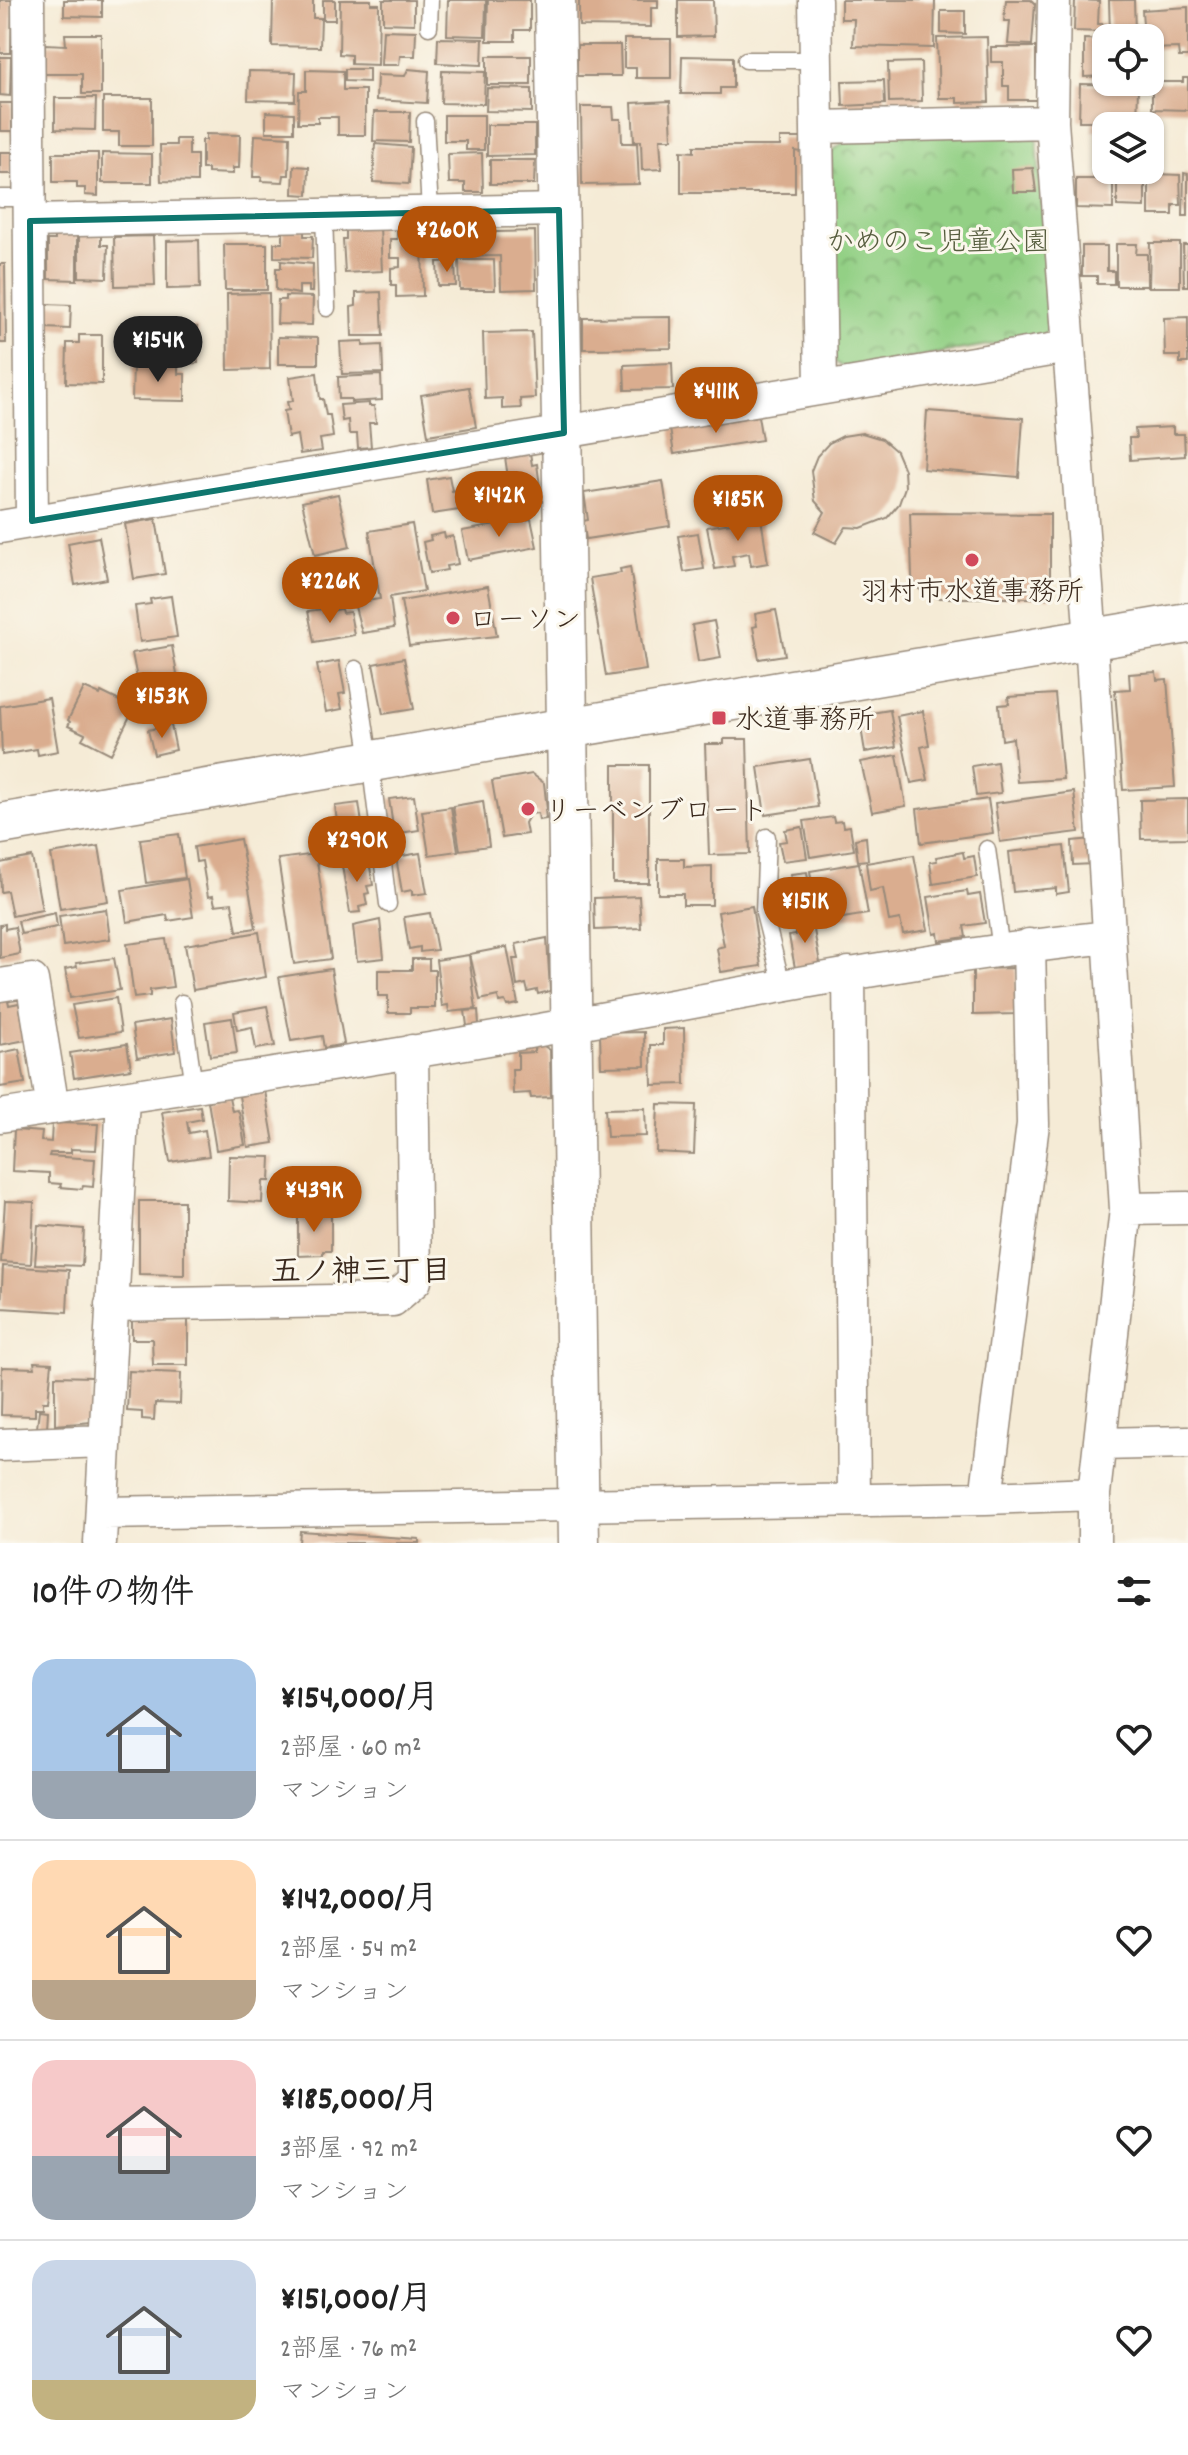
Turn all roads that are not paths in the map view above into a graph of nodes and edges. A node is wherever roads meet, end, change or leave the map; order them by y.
1 (28, 0) edge
2 (430, 0) edge
3 (555, 0) edge
4 (815, 0) edge
5 (1054, 0) edge
6 (429, 27) dead end
7 (746, 60) dead end
8 (816, 60) junction
9 (425, 121) dead end
10 (1052, 122) junction
11 (817, 127) junction
12 (20, 206) edge
13 (559, 210) junction
14 (430, 211) junction
15 (324, 213) junction
16 (327, 308) dead end
17 (1068, 347) junction
18 (821, 387) junction
19 (564, 433) junction
20 (32, 521) junction
21 (0, 527) edge
22 (1188, 623) edge
23 (1091, 640) junction
24 (356, 669) dead end
25 (567, 728) junction
26 (370, 760) junction
27 (0, 824) edge
28 (767, 837) dead end
29 (987, 849) dead end
30 (388, 904) dead end
31 (1109, 937) junction
32 (1015, 948) junction
33 (849, 973) junction
34 (0, 985) edge
35 (782, 985) junction
36 (182, 1003) dead end
37 (570, 1025) junction
38 (412, 1051) junction
39 (194, 1086) junction
40 (123, 1098) junction
41 (53, 1108) junction
42 (0, 1116) edge
43 (1188, 1208) edge
44 (1126, 1209) junction
45 (111, 1305) junction
46 (105, 1441) junction
47 (1188, 1442) edge
48 (1100, 1444) junction
49 (0, 1445) edge
50 (1094, 1494) junction
51 (854, 1498) junction
52 (986, 1498) junction
53 (579, 1524) edge
54 (101, 1528) edge
55 (1094, 1543) edge

1 - 12 street
2 - 6 lane
3 - 13 street
4 - 8 street
5 - 10 street
7 - 8 lane
8 - 11 street
9 - 14 lane
10 - 11 street
10 - 17 street
11 - 18 street
12 - 15 street
12 - 20 street
13 - 14 street
13 - 19 street
14 - 15 street
15 - 16 lane
17 - 18 street
17 - 23 street
18 - 19 street
19 - 20 street
19 - 25 street
20 - 21 street
22 - 23 street
23 - 25 street
23 - 31 street
24 - 26 lane
25 - 26 street
25 - 37 street
26 - 27 street
26 - 30 lane
28 - 35 lane
29 - 32 lane
31 - 32 street
31 - 44 street
32 - 33 street
32 - 52 street
33 - 35 street
33 - 51 street
34 - 41 street
35 - 37 street
36 - 39 lane
37 - 38 street
37 - 53 street
38 - 39 street
38 - 45 street
39 - 40 street
40 - 41 street
40 - 45 street
41 - 42 street
43 - 44 street
44 - 48 street
45 - 46 street
46 - 49 street
46 - 54 street
47 - 48 street
48 - 50 street
50 - 52 street
50 - 55 street
51 - 52 street
51 - 53 street
53 - 54 street

